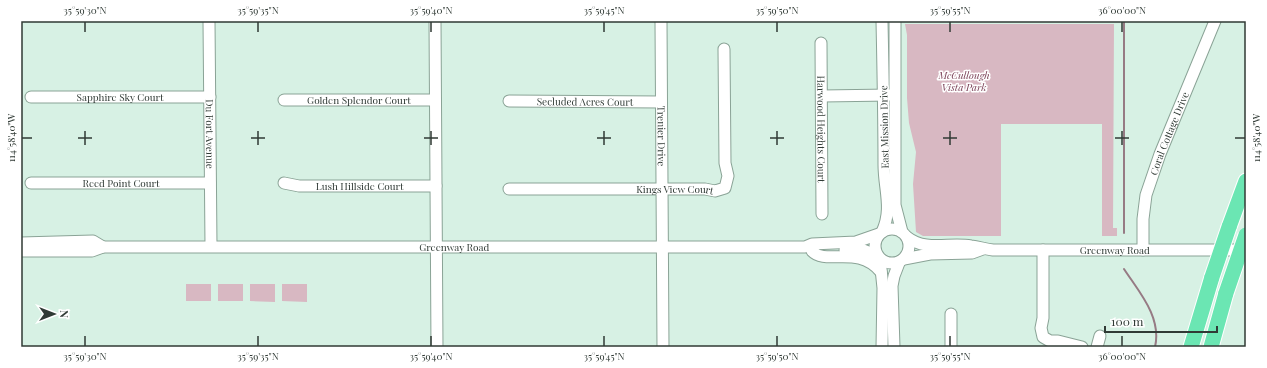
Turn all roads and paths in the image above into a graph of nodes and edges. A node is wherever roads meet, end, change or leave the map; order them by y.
1 (210, 21) edge
2 (435, 21) edge
3 (661, 21) edge
4 (882, 21) edge
5 (894, 21) edge
6 (1215, 21) edge
7 (822, 43) dead end
8 (724, 49) dead end
9 (889, 95) junction
10 (822, 96) junction
11 (30, 97) dead end
12 (210, 97) junction
13 (284, 100) dead end
14 (436, 100) junction
15 (509, 101) dead end
16 (661, 102) junction
17 (1246, 181) edge
18 (31, 183) dead end
19 (210, 183) junction
20 (284, 183) dead end
21 (436, 186) junction
22 (509, 189) dead end
23 (661, 189) junction
24 (822, 214) dead end
25 (880, 233) junction
26 (904, 234) junction
27 (1246, 235) edge
28 (21, 243) edge
29 (211, 246) junction
30 (103, 247) junction
31 (436, 247) junction
32 (662, 247) junction
33 (809, 249) junction
34 (983, 249) junction
35 (1043, 250) junction
36 (1143, 250) junction
37 (1246, 250) edge
38 (21, 252) edge
39 (878, 257) junction
40 (901, 261) junction
41 (881, 272) junction
42 (951, 314) dead end
43 (1100, 336) dead end
44 (437, 347) edge
45 (663, 347) edge
46 (882, 347) edge
47 (894, 347) edge
48 (951, 347) edge
49 (1082, 347) edge
50 (1097, 347) edge
51 (1191, 347) edge
52 (1211, 347) edge

1 - 12 street, Du Fort Avenue
2 - 14 street
3 - 16 street, Trenier Drive
4 - 9 street, East Mission Drive
5 - 9 street, East Mission Drive
6 - 36 street, Coral Cottage Drive
7 - 10 street, Harwood Heights Court
8 - 23 street, Kings View Court
9 - 10 street
9 - 25 street, East Mission Drive
9 - 26 street, East Mission Drive
10 - 24 street, Harwood Heights Court
11 - 12 street, Sapphire Sky Court
12 - 19 street, Du Fort Avenue
13 - 14 street, Golden Splendor Court
14 - 21 street
15 - 16 street, Secluded Acres Court
16 - 23 street, Trenier Drive
17 - 51 highway, bridge
18 - 19 street, Reed Point Court
19 - 29 street, Du Fort Avenue
20 - 21 street, Lush Hillside Court
21 - 31 street
22 - 23 street, Kings View Court
23 - 32 street, Trenier Drive
25 - 26 street
25 - 33 street, Greenway Road
25 - 39 street
26 - 34 street, Greenway Road
26 - 40 street
27 - 52 highway, bridge
28 - 30 street, Greenway Road
29 - 30 street, Greenway Road
29 - 31 street, Greenway Road
30 - 38 street, Greenway Road
31 - 32 street, Greenway Road
31 - 44 street
32 - 33 street, Greenway Road
32 - 45 street, Trenier Drive
33 - 39 street, Greenway Road
33 - 41 street
34 - 35 street, Greenway Road
34 - 40 street, Greenway Road
35 - 36 street, Greenway Road
35 - 49 street
36 - 37 street, Greenway Road
39 - 40 street
39 - 41 street
40 - 47 street
41 - 46 street
42 - 48 street
43 - 50 street

